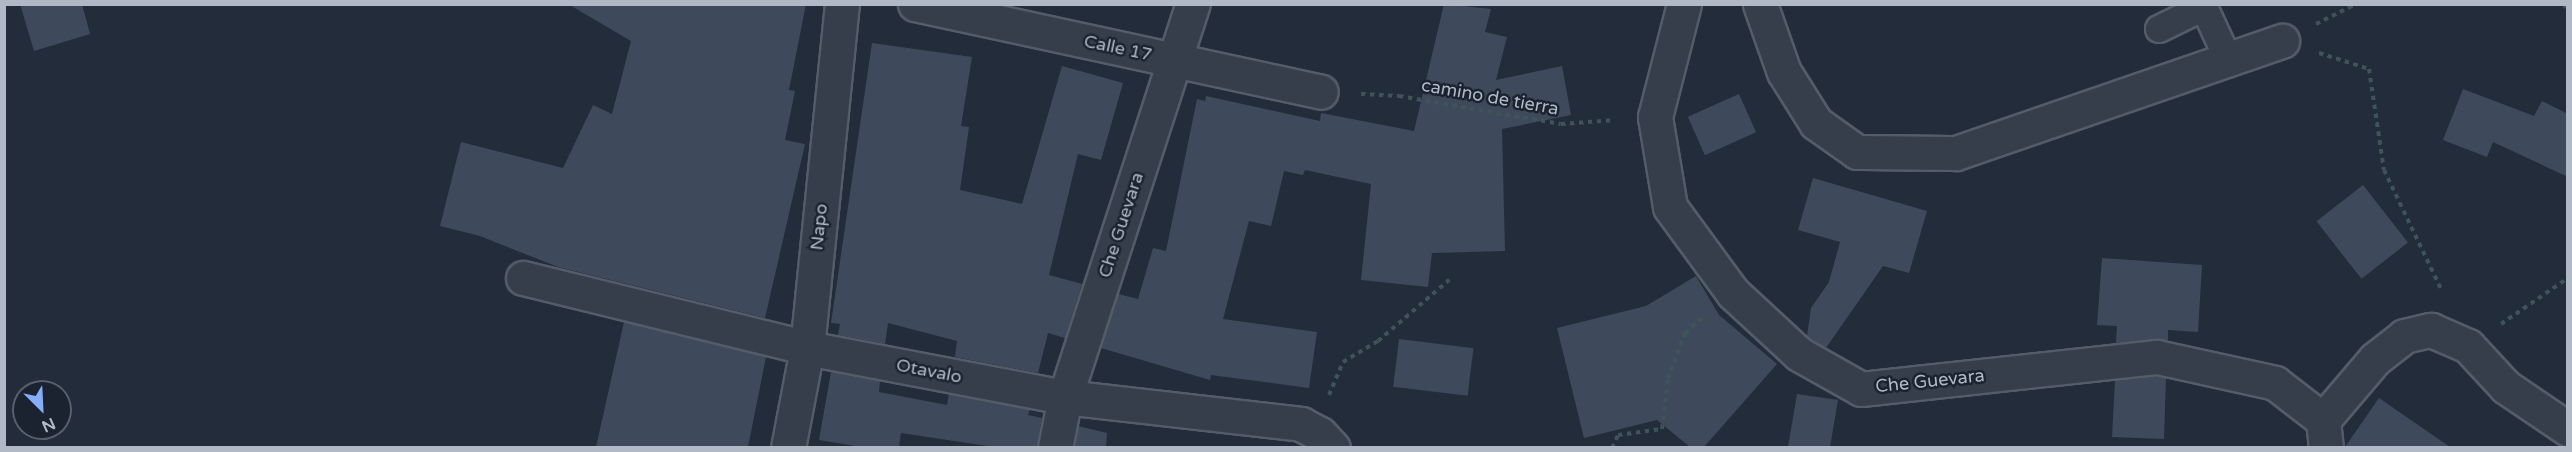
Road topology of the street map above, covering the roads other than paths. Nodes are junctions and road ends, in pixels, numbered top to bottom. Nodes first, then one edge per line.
1 (842, 4) edge
2 (915, 4) edge
3 (1193, 4) edge
4 (1684, 4) edge
5 (1760, 4) edge
6 (2159, 29) dead end
7 (2282, 41) road end
8 (2228, 59) junction
9 (1174, 60) junction
10 (1321, 92) road end
11 (523, 278) dead end
12 (807, 348) junction
13 (1065, 398) junction
14 (2568, 429) edge
15 (2324, 434) edge
16 (788, 447) edge
17 (1055, 447) edge
18 (1333, 447) edge

1 - 12 street, Napo
2 - 9 street, Calle 17
3 - 9 street, Che Guevara
4 - 15 street, Che Guevara
5 - 8 street
6 - 8 lane
7 - 8 street
9 - 10 street, Calle 17
9 - 13 street, Che Guevara
11 - 12 street, Otavalo
12 - 13 street, Otavalo
12 - 16 street, Napo
13 - 17 street, Che Guevara
13 - 18 street, Otavalo
14 - 15 street

